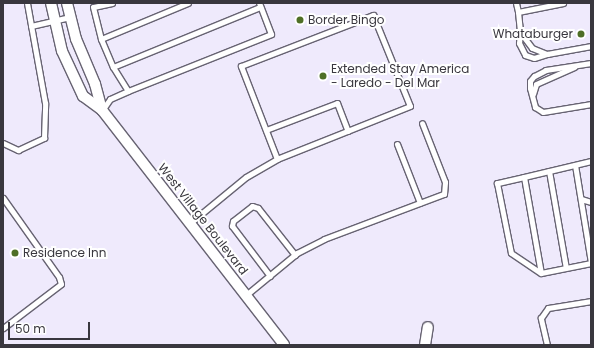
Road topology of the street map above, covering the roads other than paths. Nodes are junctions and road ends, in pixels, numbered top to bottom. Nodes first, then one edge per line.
1 (27, 3) edge
2 (51, 3) edge
3 (67, 3) edge
4 (112, 3) edge
5 (188, 3) edge
6 (516, 3) edge
7 (563, 3) edge
8 (259, 5) edge
9 (518, 12) junction
10 (70, 17) junction
11 (54, 20) junction
12 (31, 26) junction
13 (520, 32) junction
14 (101, 39) junction
15 (591, 46) edge
16 (547, 54) junction
17 (591, 63) edge
18 (113, 67) junction
19 (128, 91) junction
20 (591, 104) edge
21 (102, 110) junction
22 (422, 123) dead end
23 (266, 130) junction
24 (348, 131) junction
25 (3, 143) edge
26 (397, 144) dead end
27 (277, 159) junction
28 (591, 161) edge
29 (575, 165) junction
30 (549, 171) junction
31 (524, 177) junction
32 (3, 198) edge
33 (581, 199) junction
34 (591, 202) edge
35 (420, 203) junction
36 (190, 223) junction
37 (295, 255) junction
38 (591, 263) edge
39 (566, 268) junction
40 (541, 273) junction
41 (270, 276) junction
42 (246, 295) junction
43 (591, 300) edge
44 (428, 326) dead end
45 (3, 328) edge
46 (284, 345) edge
47 (425, 345) edge
48 (547, 345) edge

1 - 12 lane
2 - 11 street, West Village Boulevard
3 - 10 street, West Village Boulevard
4 - 14 lane
5 - 14 lane
6 - 9 lane
7 - 9 lane
8 - 18 lane
8 - 19 lane
9 - 13 lane
10 - 11 lane
10 - 21 street, West Village Boulevard
11 - 12 lane
11 - 21 street, West Village Boulevard
12 - 25 lane
13 - 16 lane
13 - 16 lane
14 - 18 lane
15 - 16 lane
17 - 20 lane
18 - 19 lane
19 - 21 lane
21 - 36 street, West Village Boulevard
22 - 35 lane
23 - 24 lane
23 - 24 lane
23 - 27 lane
24 - 27 lane
26 - 35 lane
27 - 36 lane
28 - 29 lane
29 - 30 lane
29 - 33 lane
30 - 31 lane
30 - 39 lane
31 - 40 lane
31 - 40 lane
32 - 45 lane
33 - 34 lane
33 - 38 lane
35 - 37 lane
36 - 42 street, West Village Boulevard
37 - 41 lane
37 - 41 lane
38 - 39 lane
39 - 40 lane
41 - 42 lane
42 - 46 street, West Village Boulevard
43 - 48 lane
44 - 47 street

